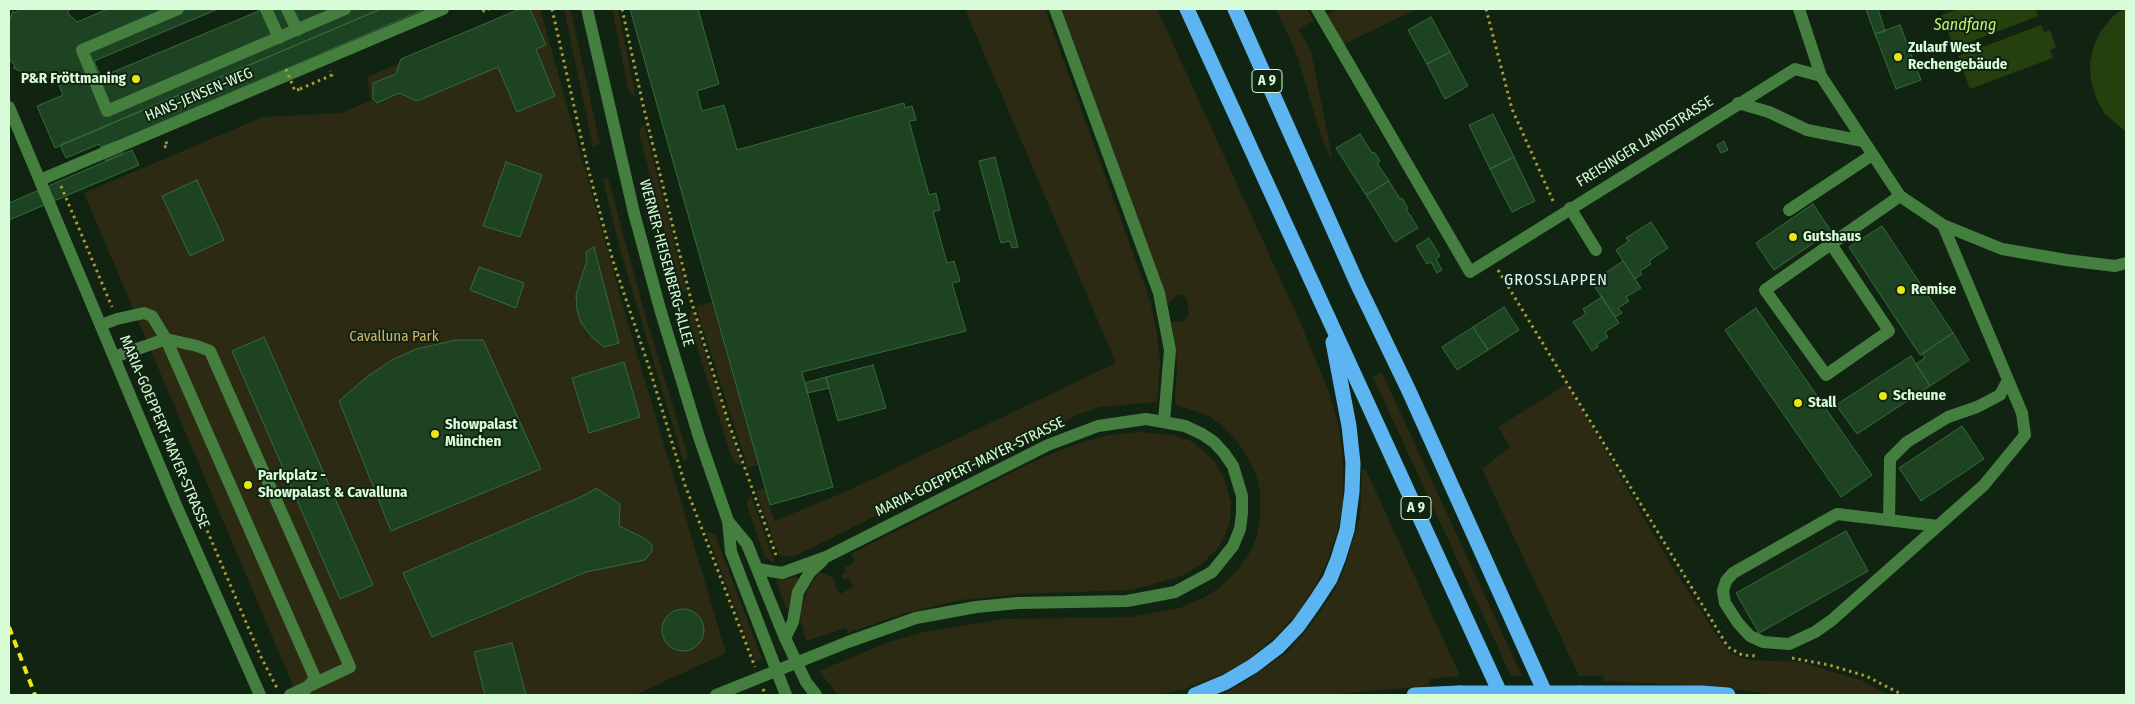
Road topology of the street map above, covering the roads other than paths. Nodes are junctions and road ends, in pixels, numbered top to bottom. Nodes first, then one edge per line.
1 (178, 9) edge
2 (266, 9) edge
3 (287, 9) edge
4 (345, 9) edge
5 (442, 9) edge
6 (588, 9) edge
7 (1055, 9) edge
8 (1187, 9) edge
9 (1235, 9) edge
10 (1317, 9) edge
11 (1799, 9) edge
12 (297, 30) junction
13 (279, 38) junction
14 (1821, 76) junction
15 (1738, 103) junction
16 (9, 107) edge
17 (1863, 142) junction
18 (1872, 155) junction
19 (40, 180) junction
20 (1900, 196) junction
21 (1789, 210) dead end
22 (1564, 211) junction
23 (1942, 225) junction
24 (1831, 244) junction
25 (1596, 250) dead end
26 (2126, 263) edge
27 (1330, 321) junction
28 (101, 325) junction
29 (166, 338) junction
30 (114, 357) junction
31 (2008, 380) junction
32 (1164, 421) junction
33 (1889, 520) junction
34 (728, 521) junction
35 (1938, 526) junction
36 (826, 557) junction
37 (758, 569) junction
38 (785, 638) junction
39 (306, 689) junction
40 (260, 695) edge
41 (290, 695) edge
42 (716, 695) edge
43 (786, 695) edge
44 (816, 695) edge
45 (1195, 695) edge
46 (1414, 695) edge
47 (1501, 695) edge
48 (1546, 695) edge
49 (1728, 695) edge

1 - 13 street
2 - 13 street
3 - 12 street
4 - 12 street
5 - 19 street, HANS-JENSEN-WEG
6 - 34 street, WERNER-HEISENBERG-ALLEE
7 - 32 street
8 - 27 highway, A 9
9 - 48 highway, A 9
10 - 22 street, FREISINGER LANDSTRASSE
11 - 14 street
12 - 13 street
14 - 15 street, FREISINGER LANDSTRASSE
14 - 17 street
15 - 17 street
15 - 22 street, FREISINGER LANDSTRASSE
16 - 19 street
17 - 18 street
18 - 20 street
18 - 21 street
19 - 28 street, MARIA-GOEPPERT-MAYER-STRASSE
20 - 23 street
20 - 24 street
22 - 25 street
23 - 26 street
23 - 31 street
24 - 24 street
27 - 45 highway
27 - 47 highway, A 9
28 - 29 street
28 - 30 street, MARIA-GOEPPERT-MAYER-STRASSE
29 - 30 street
29 - 39 street
29 - 39 street
30 - 40 street, MARIA-GOEPPERT-MAYER-STRASSE
31 - 33 street
31 - 35 street
32 - 36 street, MARIA-GOEPPERT-MAYER-STRASSE
32 - 42 street, MARIA-GOEPPERT-MAYER-STRASSE, bridge
33 - 35 street
33 - 35 street
34 - 37 street, WERNER-HEISENBERG-ALLEE
34 - 43 street, WERNER-HEISENBERG-ALLEE
36 - 37 street, MARIA-GOEPPERT-MAYER-STRASSE
36 - 38 street, MARIA-GOEPPERT-MAYER-STRASSE
37 - 38 street, WERNER-HEISENBERG-ALLEE
38 - 44 street, WERNER-HEISENBERG-ALLEE
39 - 41 street
46 - 49 highway, bridge

